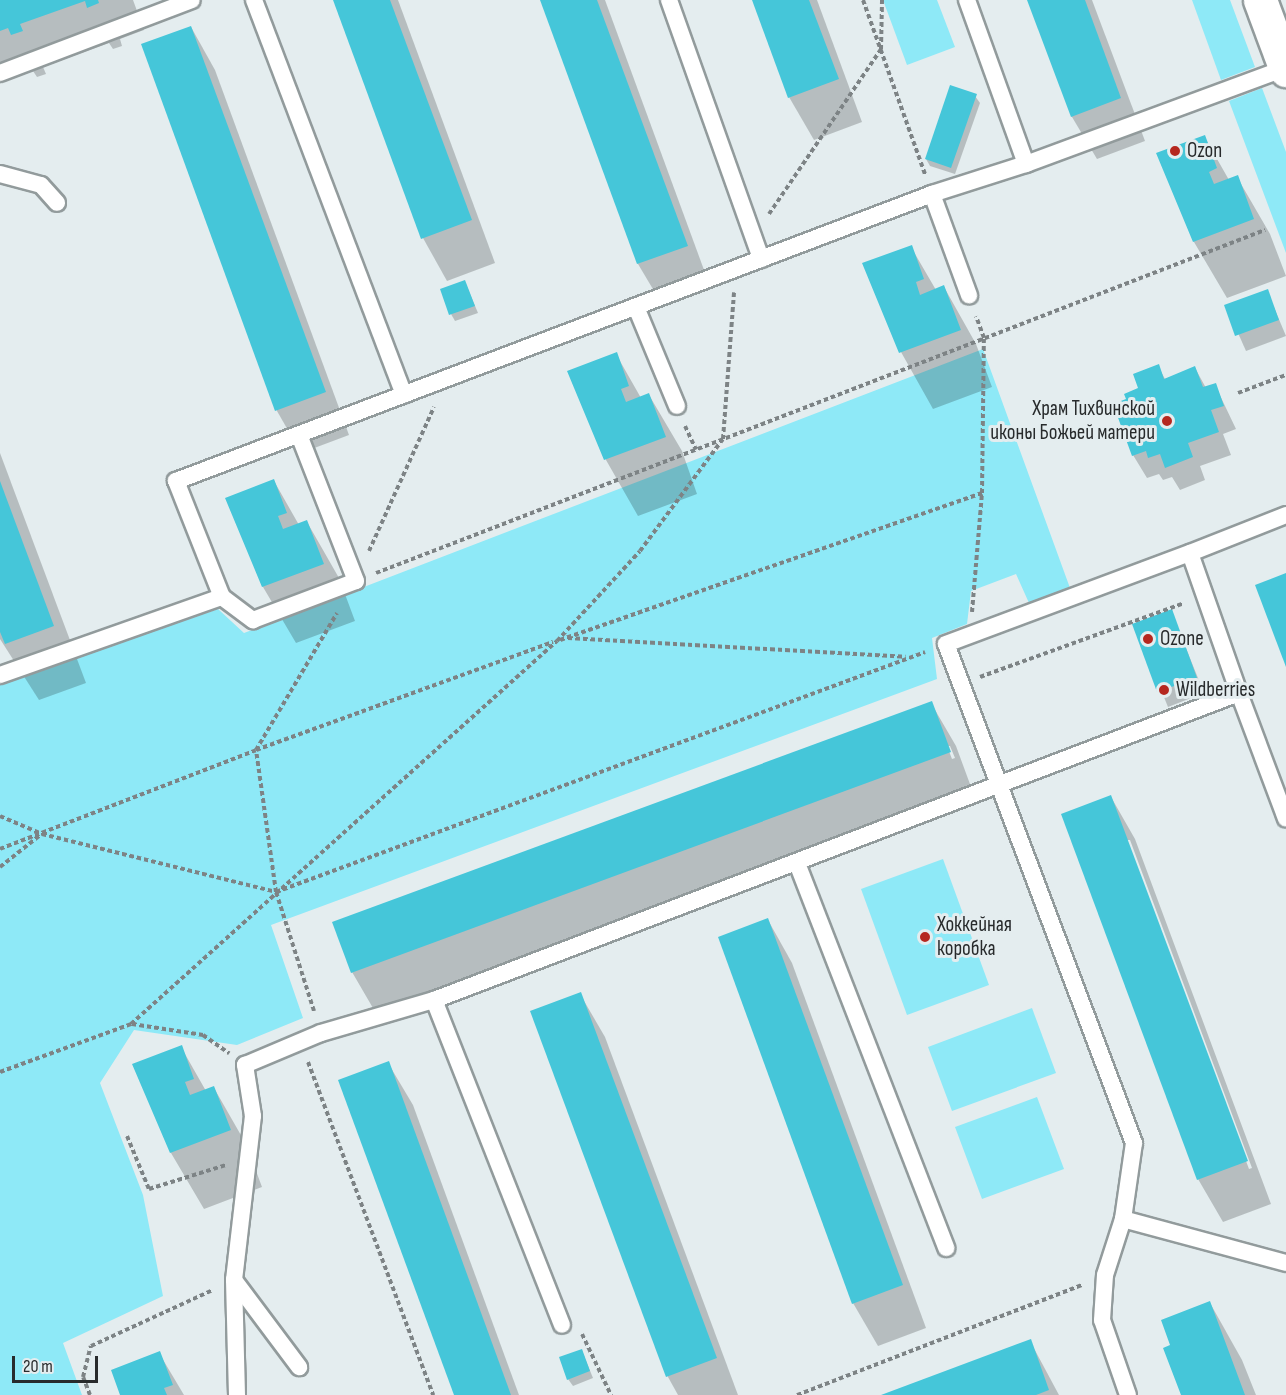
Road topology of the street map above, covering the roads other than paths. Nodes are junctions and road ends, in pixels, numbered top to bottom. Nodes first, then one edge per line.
1 (192, 0) edge
2 (254, 0) edge
3 (669, 0) edge
4 (967, 0) edge
5 (1260, 0) edge
6 (1286, 69) edge
7 (0, 73) edge
8 (1026, 164) junction
9 (0, 174) edge
10 (932, 194) junction
11 (57, 203) dead end
12 (761, 259) junction
13 (969, 295) road end
14 (636, 306) junction
15 (404, 394) junction
16 (676, 406) dead end
17 (299, 435) junction
18 (1286, 515) edge
19 (1190, 553) junction
20 (222, 597) junction
21 (0, 675) edge
22 (1239, 693) junction
23 (997, 786) junction
24 (1286, 819) edge
25 (797, 863) junction
26 (434, 1000) junction
27 (1123, 1219) junction
28 (946, 1248) dead end
29 (1286, 1263) edge
30 (234, 1280) junction
31 (562, 1325) road end
32 (299, 1367) dead end
33 (237, 1395) edge
34 (1128, 1395) edge

1 - 7 lane
2 - 15 lane
3 - 12 lane
4 - 8 lane
5 - 6 street
6 - 8 lane
8 - 10 lane
9 - 11 lane
10 - 12 lane
10 - 13 lane
12 - 14 lane
14 - 15 lane
14 - 16 lane
15 - 17 lane
17 - 20 lane
17 - 20 lane
18 - 19 lane
19 - 22 lane
19 - 23 lane
20 - 21 lane
22 - 23 lane
22 - 24 lane
23 - 25 lane
23 - 27 lane
25 - 26 lane
25 - 28 lane
26 - 30 lane
26 - 31 lane
27 - 29 lane
27 - 34 lane
30 - 32 lane
30 - 33 lane

